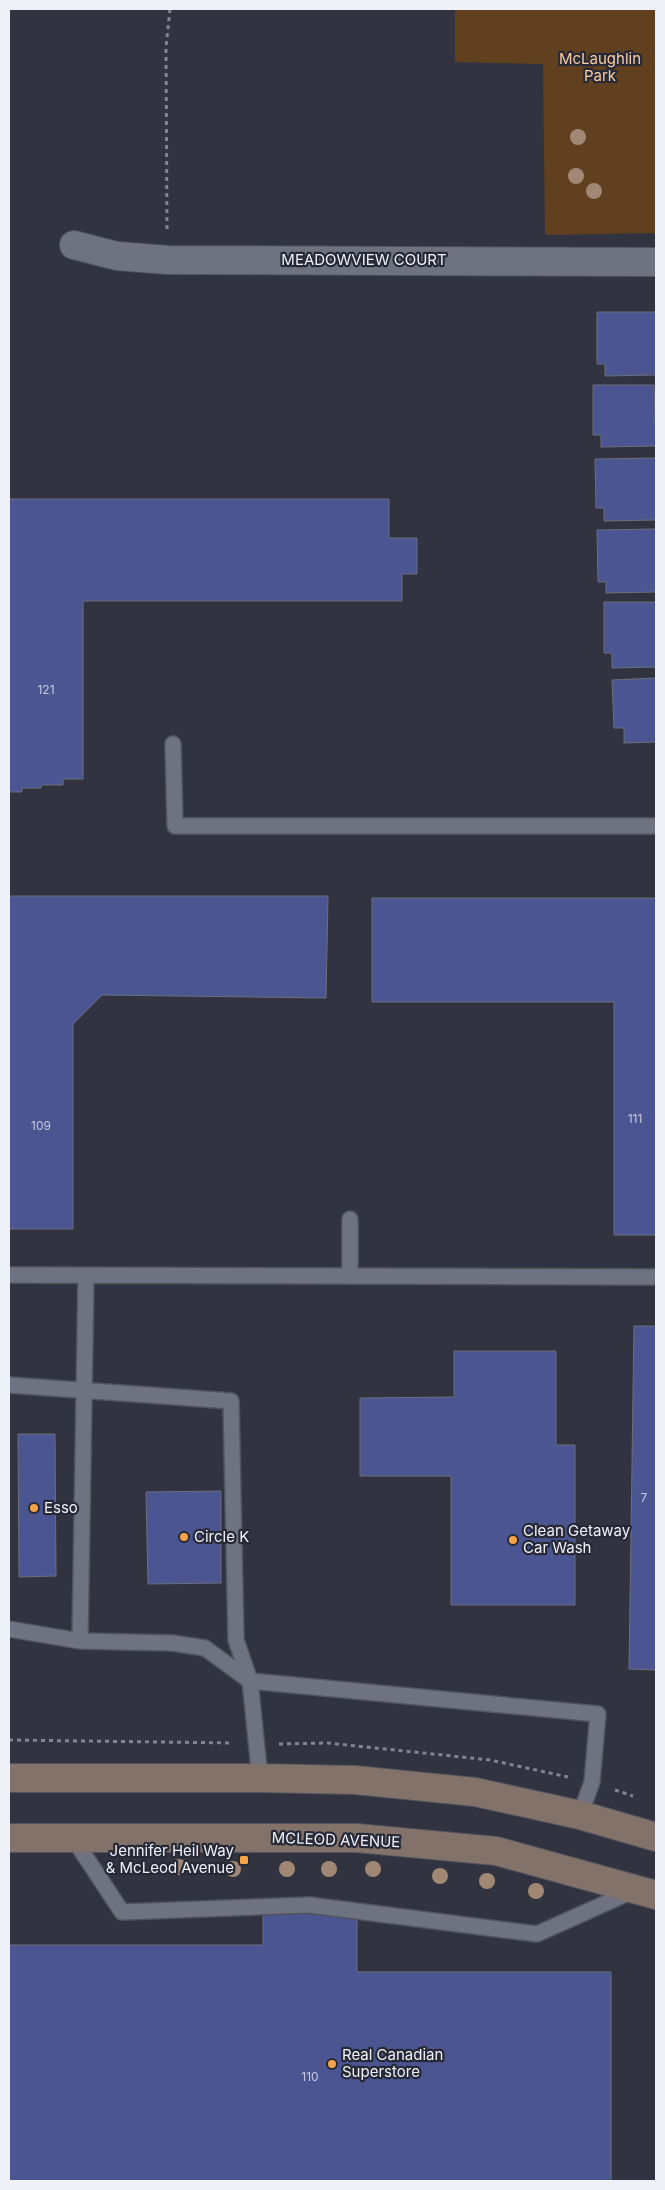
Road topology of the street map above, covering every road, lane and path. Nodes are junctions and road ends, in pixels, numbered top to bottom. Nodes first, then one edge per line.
1 (170, 9) edge
2 (74, 245) dead end
3 (168, 260) junction
4 (656, 262) edge
5 (173, 744) dead end
6 (656, 826) edge
7 (350, 1219) dead end
8 (9, 1275) edge
9 (86, 1276) junction
10 (350, 1276) junction
11 (656, 1277) edge
12 (9, 1385) edge
13 (84, 1391) junction
14 (9, 1629) edge
15 (80, 1641) junction
16 (250, 1681) junction
17 (9, 1778) edge
18 (260, 1778) junction
19 (580, 1815) junction
20 (656, 1837) edge
21 (9, 1838) edge
22 (73, 1838) junction
23 (647, 1892) edge

1 - 3 path
2 - 3 street, MEADOWVIEW COURT
3 - 4 street, MEADOWVIEW COURT
5 - 6 lane
7 - 10 lane
8 - 9 lane
9 - 10 lane
9 - 13 lane
10 - 11 lane
12 - 13 lane
13 - 15 lane
13 - 16 lane
14 - 15 lane
15 - 16 lane
16 - 18 lane
16 - 19 lane
17 - 18 street
18 - 19 street
19 - 20 street
21 - 22 street, MCLEOD AVENUE
22 - 23 street, MCLEOD AVENUE
22 - 23 lane

